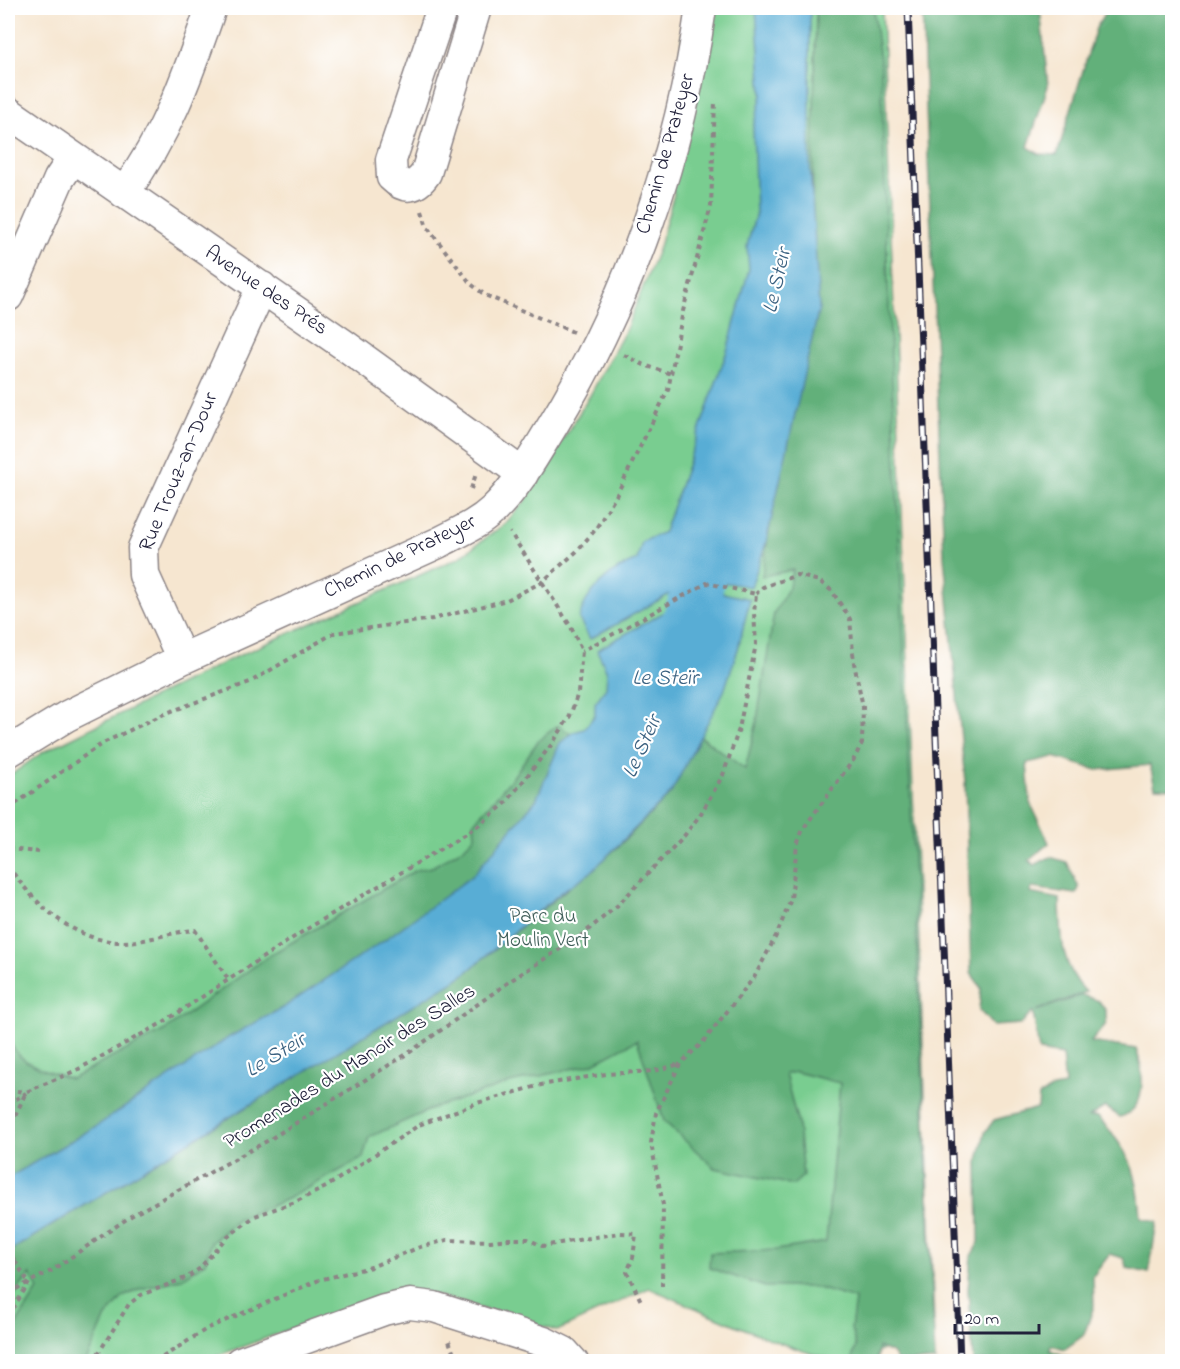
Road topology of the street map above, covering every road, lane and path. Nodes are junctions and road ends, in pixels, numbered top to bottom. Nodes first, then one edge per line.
1 (211, 8) edge
2 (442, 8) edge
3 (476, 8) edge
4 (701, 8) edge
5 (716, 91) dead end
6 (8, 112) edge
7 (73, 158) junction
8 (409, 187) junction
9 (124, 193) junction
10 (262, 287) junction
11 (8, 296) edge
12 (597, 343) junction
13 (672, 374) junction
14 (523, 474) junction
15 (493, 510) junction
16 (542, 582) junction
17 (756, 594) junction
18 (582, 651) junction
19 (182, 658) junction
20 (8, 752) edge
21 (8, 809) edge
22 (8, 849) edge
23 (39, 852) dead end
24 (8, 866) edge
25 (228, 979) junction
26 (680, 1064) junction
27 (8, 1090) edge
28 (26, 1092) junction
29 (8, 1104) edge
30 (8, 1132) edge
31 (8, 1251) edge
32 (15, 1261) junction
33 (8, 1281) edge
34 (29, 1283) junction
35 (662, 1286) dead end
36 (8, 1293) edge
37 (641, 1301) dead end
38 (8, 1316) edge
39 (93, 1362) edge
40 (155, 1362) edge
41 (240, 1362) edge
42 (573, 1362) edge

1 - 9 street
2 - 8 street
3 - 8 street
4 - 12 street, Chemin de Prateyer
5 - 13 path
6 - 7 street, Avenue des Prés
7 - 9 street, Avenue des Prés
7 - 11 street
8 - 12 path
9 - 10 street, Avenue des Prés
10 - 14 street, Avenue des Prés
10 - 19 street, Rue Trouz-an-Dour
12 - 13 path
12 - 14 street, Chemin de Prateyer
13 - 16 path
14 - 15 street, Chemin de Prateyer
15 - 16 path
15 - 19 street, Chemin de Prateyer
16 - 18 path
16 - 21 path
17 - 18 path
17 - 26 path
17 - 34 path, Promenades du Manoir des Salles
18 - 25 path
19 - 20 street, Chemin de Prateyer
22 - 23 path
24 - 25 path
25 - 28 path
26 - 35 path
26 - 39 path
27 - 28 path
28 - 29 path
28 - 30 path
31 - 32 path
32 - 33 path
32 - 34 path
34 - 36 path, Promenades du Manoir des Salles
34 - 38 path
37 - 40 path
41 - 42 street

